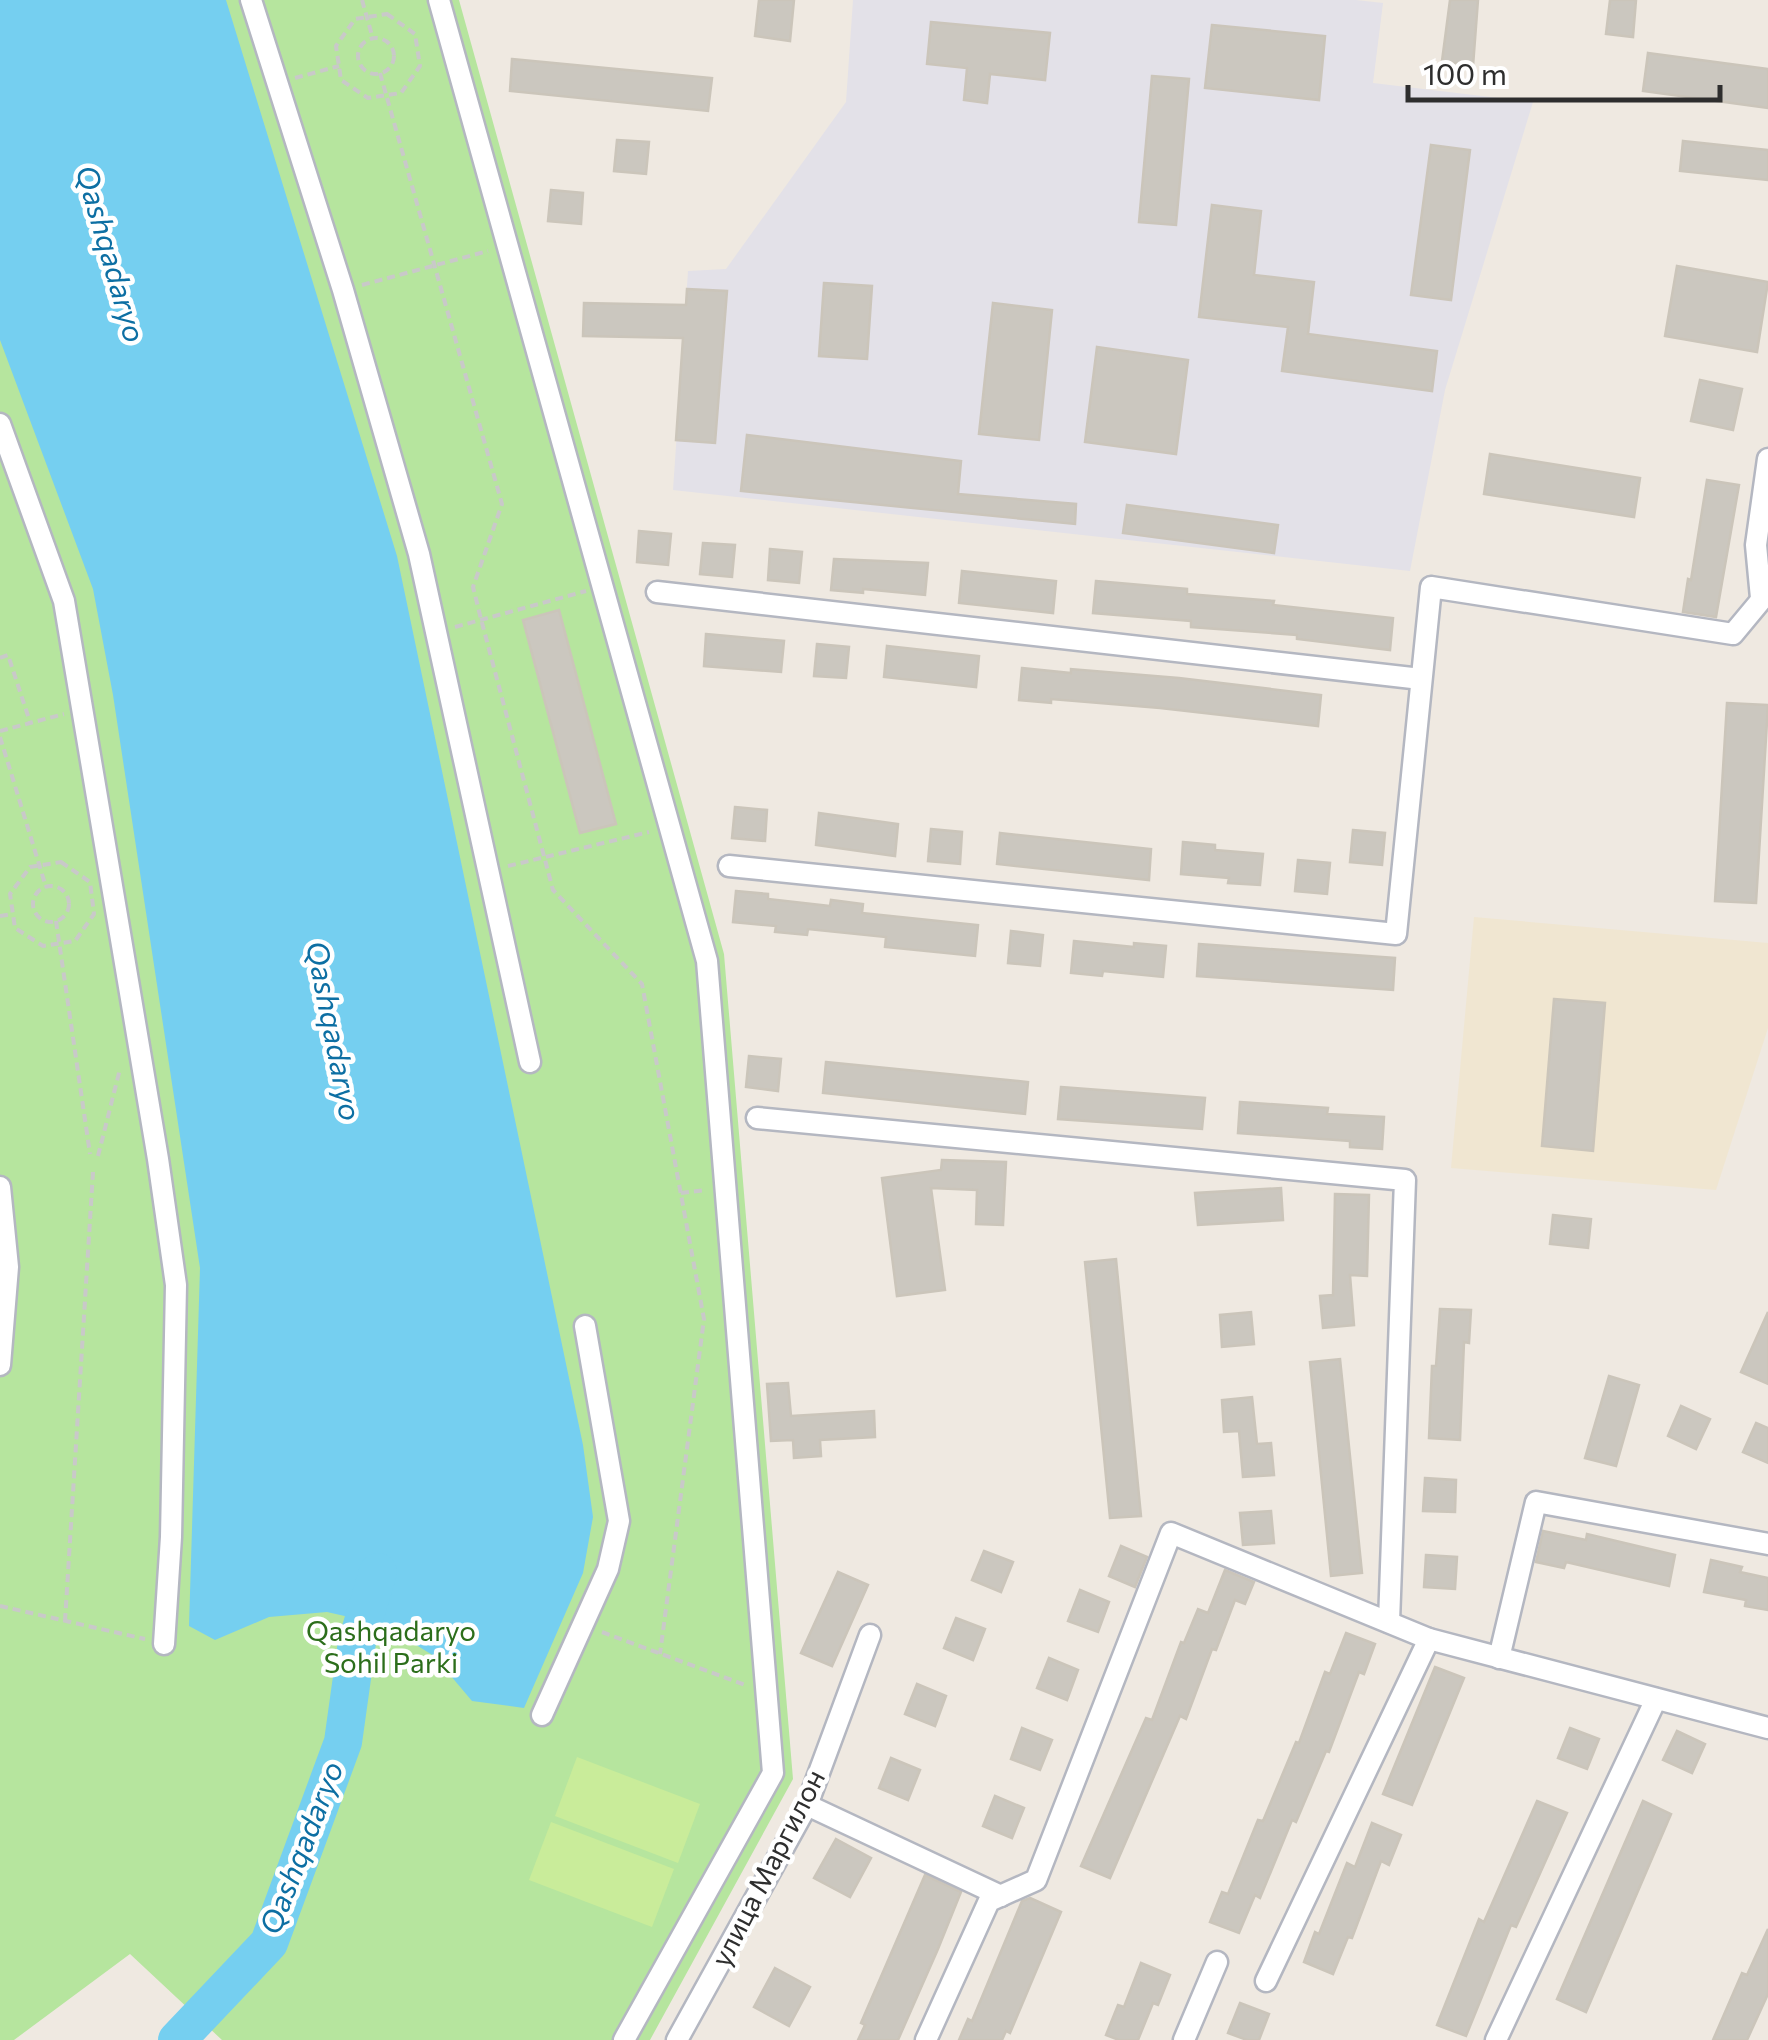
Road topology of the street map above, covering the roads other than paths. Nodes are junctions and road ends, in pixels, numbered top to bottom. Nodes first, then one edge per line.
1 (251, 0) edge
2 (438, 0) edge
3 (0, 424) edge
4 (1768, 459) edge
5 (656, 592) dead end
6 (1764, 595) edge
7 (1421, 680) junction
8 (729, 866) dead end
9 (530, 1062) dead end
10 (757, 1118) dead end
11 (0, 1186) edge
12 (585, 1326) dead end
13 (0, 1365) edge
14 (1768, 1544) edge
15 (1389, 1622) junction
16 (870, 1635) dead end
17 (1428, 1640) junction
18 (164, 1644) road end
19 (1499, 1658) junction
20 (1656, 1699) junction
21 (542, 1716) dead end
22 (1768, 1728) edge
23 (808, 1805) junction
24 (1001, 1896) junction
25 (1217, 1962) dead end
26 (1266, 1981) dead end
27 (624, 2040) edge
28 (677, 2040) edge
29 (926, 2040) edge
30 (1184, 2040) edge
31 (1496, 2040) edge

1 - 9 street
2 - 27 street
3 - 18 street
4 - 6 street
5 - 7 street
6 - 7 street
7 - 8 street
10 - 15 street
11 - 13 street
12 - 21 street
14 - 19 street
15 - 17 street
15 - 24 street
16 - 23 street, улица Маргилон
17 - 19 street
17 - 26 street
19 - 20 street
20 - 22 street
20 - 31 street
23 - 24 street
23 - 28 street, улица Маргилон
24 - 29 street
25 - 30 street

